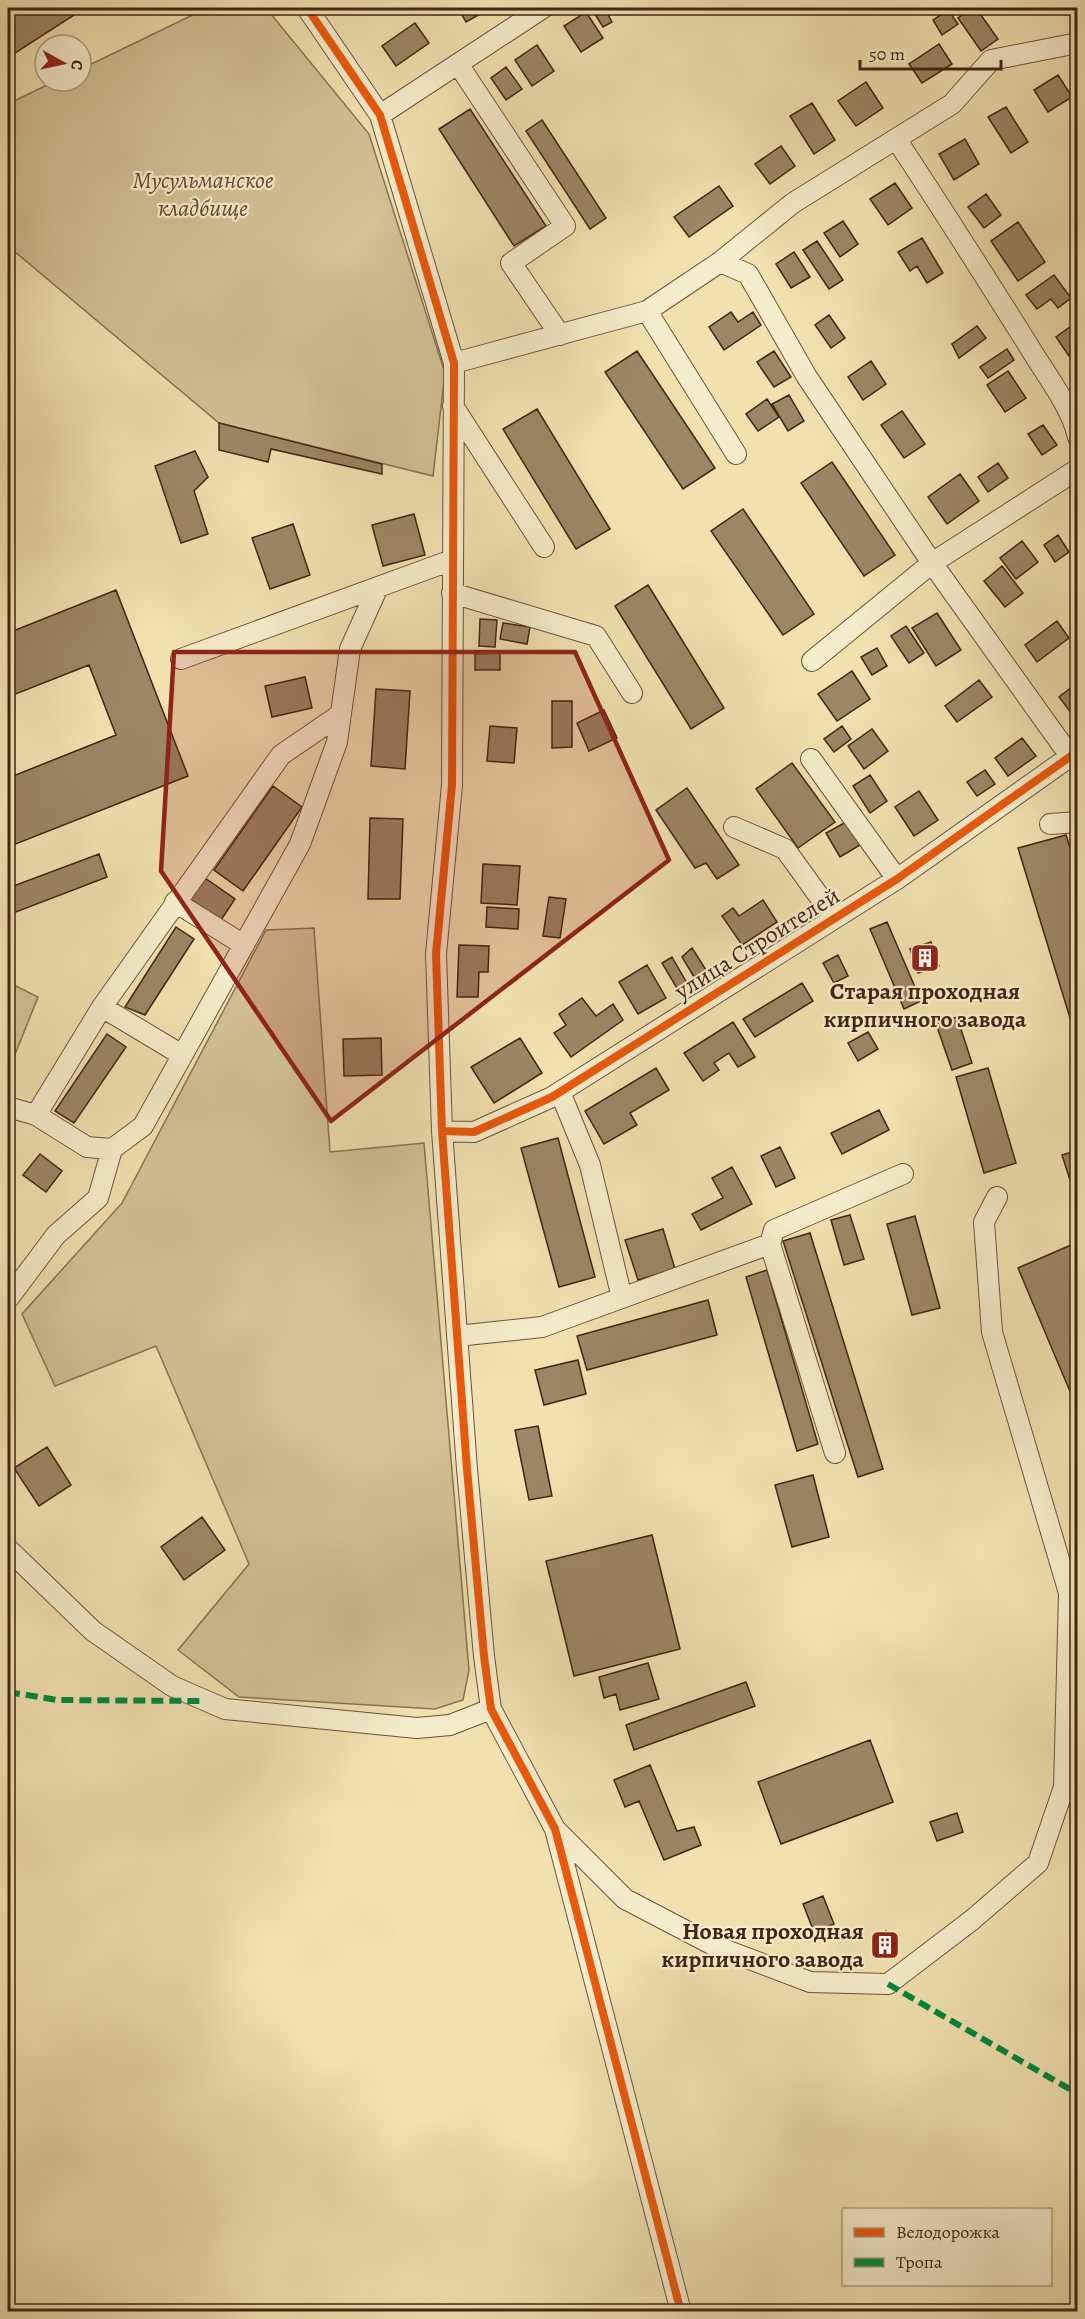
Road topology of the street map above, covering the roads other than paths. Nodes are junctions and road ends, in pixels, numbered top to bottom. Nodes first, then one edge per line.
1 (307, 8) edge
2 (543, 8) edge
3 (1077, 43) edge
4 (458, 64) junction
5 (380, 115) junction
6 (896, 139) junction
7 (720, 262) junction
8 (647, 311) junction
9 (560, 335) junction
10 (454, 363) junction
11 (453, 406) junction
12 (1077, 436) edge
13 (736, 454) dead end
14 (1077, 469) edge
15 (544, 547) dead end
16 (452, 560) junction
17 (932, 563) junction
18 (378, 587) junction
19 (452, 593) junction
20 (181, 659) dead end
21 (812, 660) dead end
22 (632, 693) dead end
23 (341, 714) junction
24 (1074, 754) edge
25 (811, 759) dead end
26 (1077, 822) edge
27 (1050, 824) dead end
28 (734, 826) dead end
29 (897, 879) junction
30 (175, 902) junction
31 (834, 917) junction
32 (244, 945) junction
33 (102, 1007) junction
34 (182, 1055) junction
35 (560, 1092) junction
36 (8, 1107) edge
37 (36, 1115) junction
38 (442, 1131) junction
39 (112, 1149) junction
40 (903, 1174) dead end
41 (997, 1197) dead end
42 (770, 1244) junction
43 (622, 1298) junction
44 (8, 1299) edge
45 (457, 1335) junction
46 (835, 1453) dead end
47 (8, 1549) edge
48 (1073, 1592) edge
49 (491, 1709) junction
50 (555, 1829) junction
51 (681, 2312) edge

1 - 5 street
2 - 4 street
3 - 6 street
4 - 5 street
4 - 9 street
5 - 10 street
6 - 7 street
6 - 12 street
7 - 8 street
7 - 17 street
8 - 9 street
8 - 13 street
9 - 10 street
10 - 11 street
11 - 15 street
11 - 16 street
14 - 17 street
16 - 18 street
16 - 19 street
17 - 21 street
17 - 24 street
18 - 20 street
18 - 23 street
19 - 22 street
19 - 38 street
23 - 30 street
23 - 32 street
24 - 29 street, улица Строителей
25 - 29 street
26 - 27 street
28 - 31 street
29 - 31 street, улица Строителей
30 - 32 street
30 - 33 street
31 - 35 street, улица Строителей
32 - 34 street
33 - 34 street
33 - 37 street
34 - 39 street
35 - 38 street, улица Строителей
35 - 43 street
36 - 37 street
37 - 39 street
38 - 45 street
39 - 44 street
40 - 42 street
41 - 48 street
42 - 43 street
42 - 46 street
43 - 45 street
45 - 49 street
47 - 49 street
48 - 50 street
49 - 50 street
50 - 51 street

